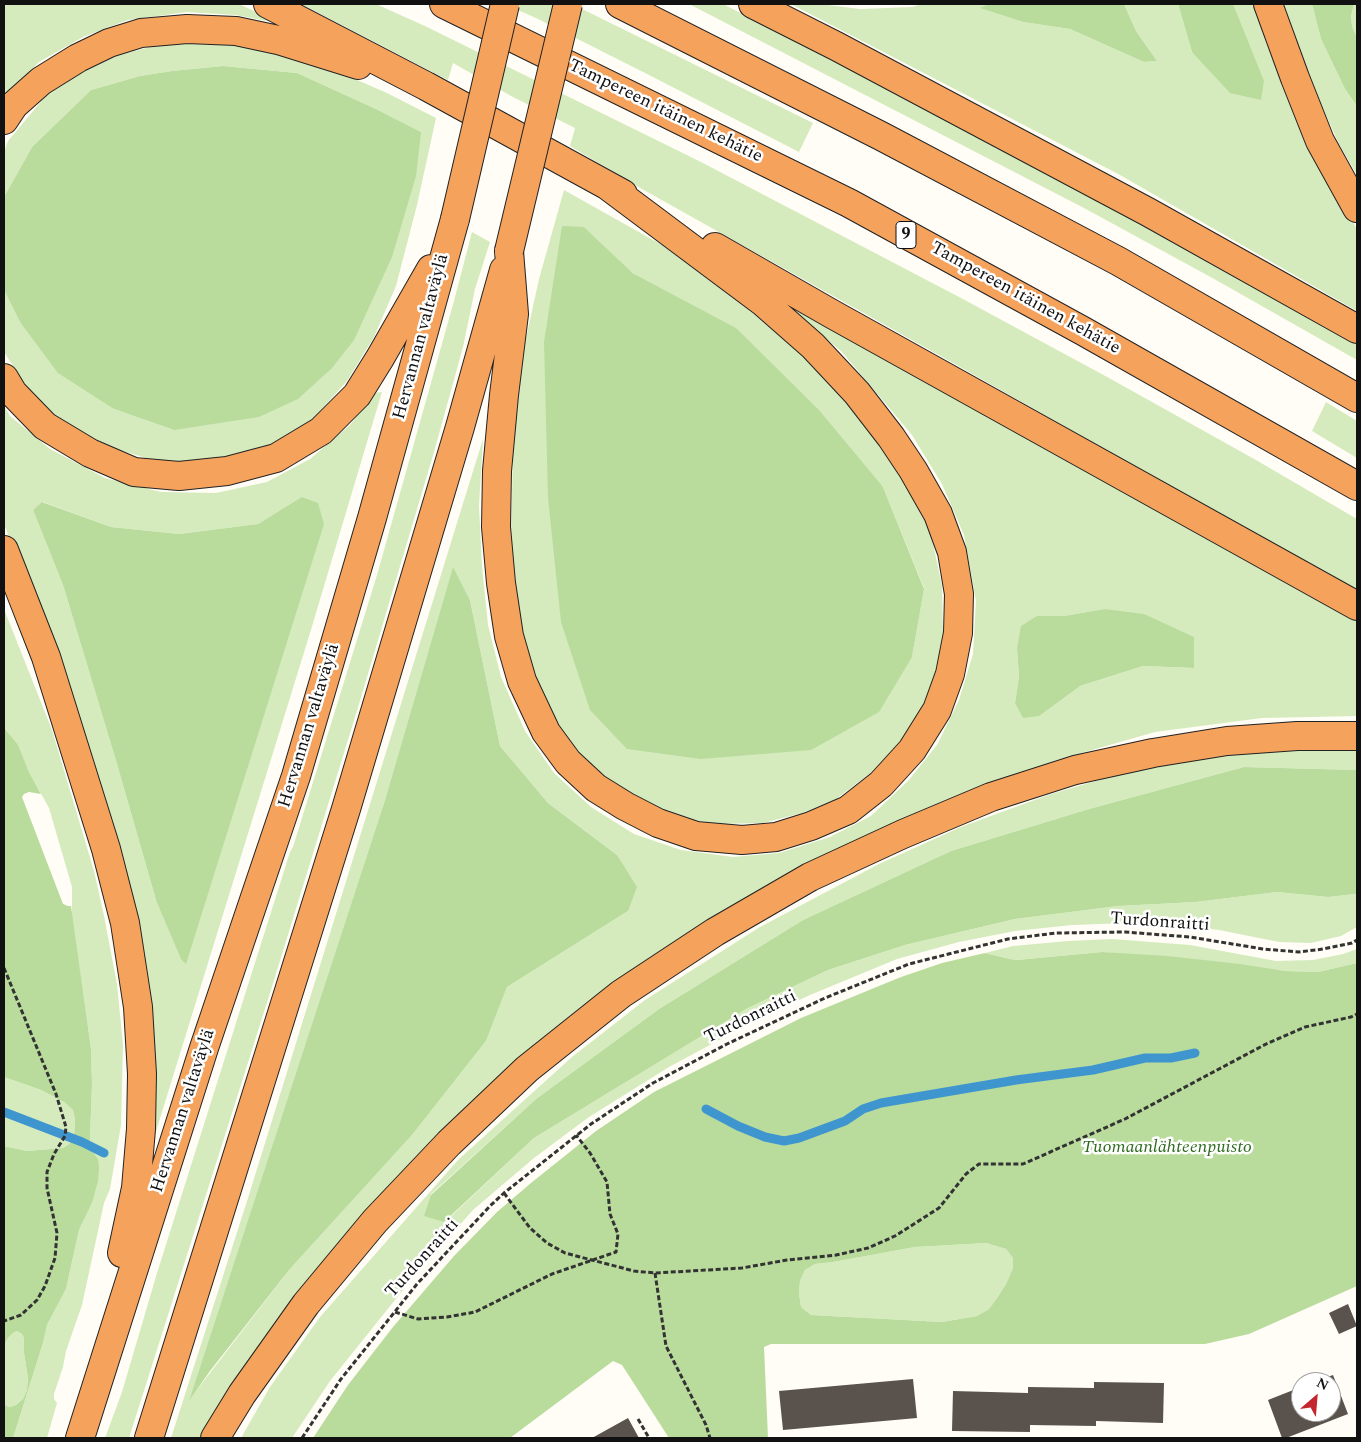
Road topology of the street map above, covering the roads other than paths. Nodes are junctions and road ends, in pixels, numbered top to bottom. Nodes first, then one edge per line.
1 (268, 4) edge
2 (444, 4) edge
3 (505, 4) edge
4 (568, 4) edge
5 (620, 4) edge
6 (753, 4) edge
7 (1268, 4) edge
8 (426, 86) junction
9 (4, 120) edge
10 (608, 186) junction
11 (1357, 208) edge
12 (452, 229) junction
13 (509, 252) junction
14 (1357, 329) edge
15 (4, 378) edge
16 (1357, 398) edge
17 (1357, 486) edge
18 (4, 550) edge
19 (1357, 606) edge
20 (1357, 736) edge
21 (93, 1396) junction
22 (80, 1438) edge
23 (149, 1438) edge
24 (215, 1438) edge

1 - 8 highway
2 - 17 highway, Tampereen itäinen kehätie / 9
3 - 12 highway, Hervannan valtaväylä, bridge
4 - 13 highway, bridge
5 - 16 highway
6 - 14 highway
7 - 11 highway
8 - 9 highway
8 - 10 highway
10 - 13 highway
10 - 19 highway
12 - 15 highway
12 - 21 highway, Hervannan valtaväylä
13 - 23 highway
18 - 21 highway
20 - 24 highway
21 - 22 highway, Hervannan valtaväylä

